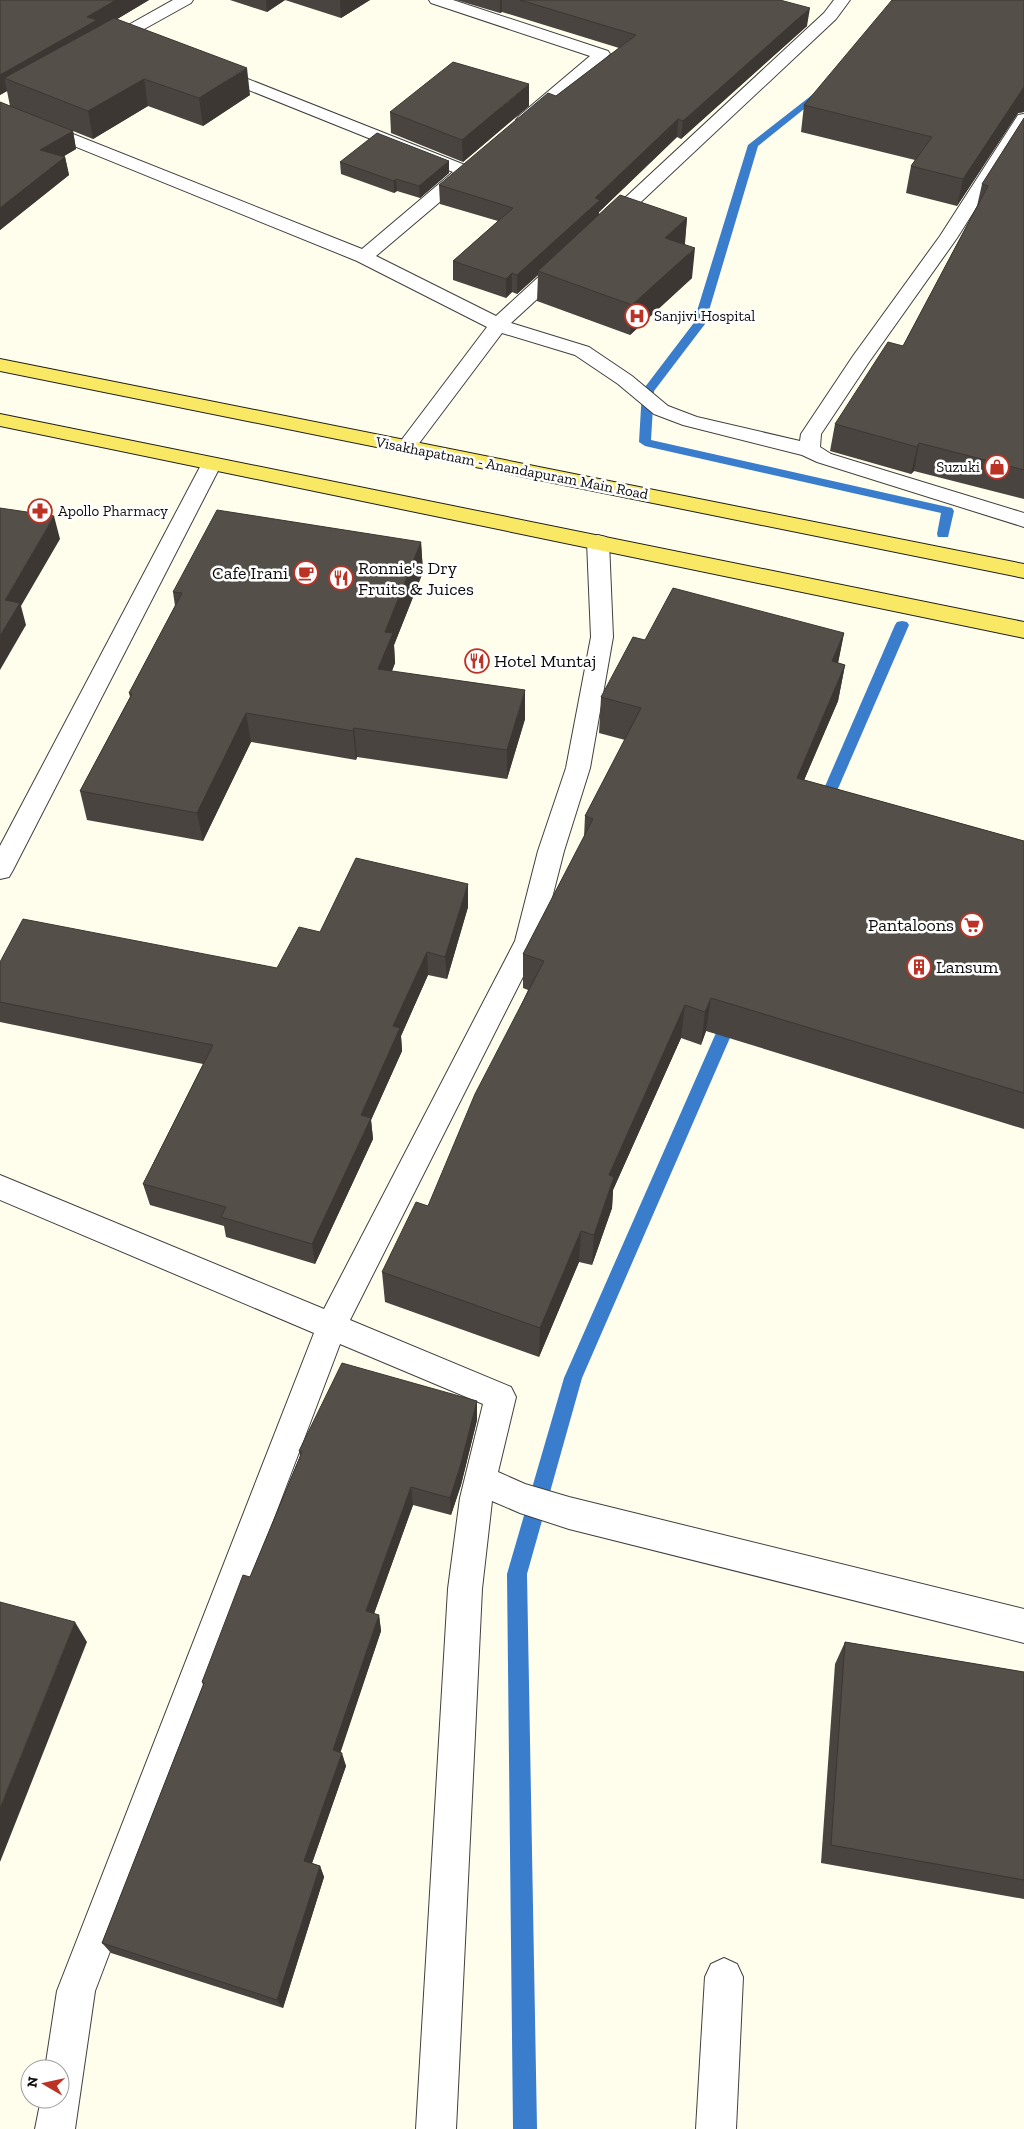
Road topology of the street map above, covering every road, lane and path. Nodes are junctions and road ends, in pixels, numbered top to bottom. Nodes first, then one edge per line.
1 (186, 0) edge
2 (437, 0) edge
3 (842, 0) edge
4 (811, 10) edge
5 (830, 16) junction
6 (124, 34) junction
7 (142, 42) edge
8 (91, 53) edge
9 (197, 64) edge
10 (3, 104) edge
11 (1024, 119) edge
12 (515, 128) edge
13 (479, 159) edge
14 (465, 171) junction
15 (592, 238) edge
16 (578, 251) edge
17 (364, 257) junction
18 (498, 325) junction
19 (0, 365) edge
20 (0, 420) edge
21 (407, 446) junction
22 (809, 450) junction
23 (212, 465) junction
24 (1024, 520) edge
25 (598, 542) junction
26 (1024, 571) edge
27 (946, 614) junction
28 (1024, 630) edge
29 (1024, 641) edge
30 (0, 870) edge
31 (0, 1187) edge
32 (332, 1325) junction
33 (480, 1479) junction
34 (1024, 1626) edge
35 (724, 1977) dead end
36 (66, 2059) edge
37 (58, 2109) edge
38 (55, 2129) edge
39 (436, 2129) edge
40 (716, 2129) edge

1 - 6 street
2 - 12 street
3 - 5 street
4 - 5 street
5 - 15 street
6 - 7 street
6 - 8 street
9 - 14 street
10 - 17 street
11 - 22 street
13 - 14 street
14 - 17 street
16 - 18 street
17 - 18 street
18 - 21 street
18 - 22 street
19 - 21 main road, Visakhapatnam - Anandapuram Main Road
20 - 23 main road
21 - 26 main road, Visakhapatnam - Anandapuram Main Road
22 - 24 street
23 - 25 main road
23 - 30 street
25 - 27 main road
25 - 32 street
27 - 28 main road
27 - 29 main road
31 - 32 street
32 - 33 street
32 - 36 street
33 - 34 street
33 - 39 street
35 - 40 street
37 - 38 street

